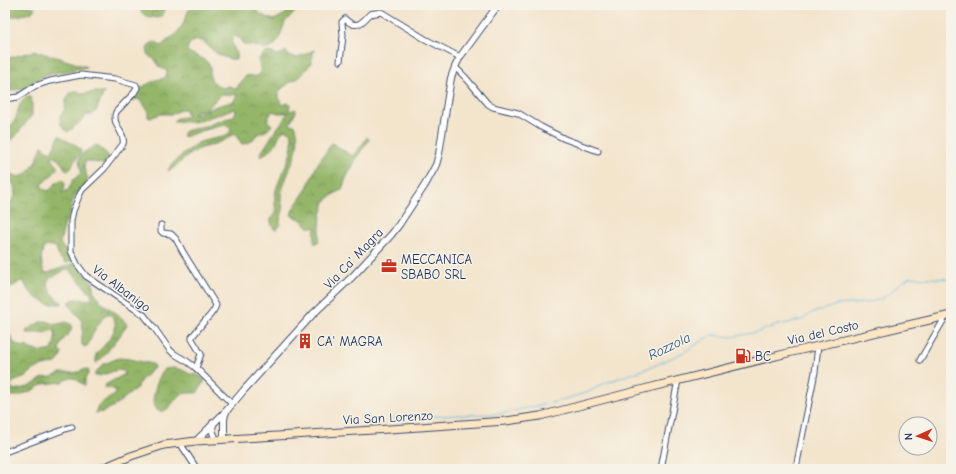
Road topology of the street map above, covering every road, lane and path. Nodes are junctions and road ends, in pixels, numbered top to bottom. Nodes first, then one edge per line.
1 (498, 5) edge
2 (460, 57) junction
3 (340, 61) dead end
4 (455, 67) junction
5 (5, 99) edge
6 (598, 151) dead end
7 (160, 225) dead end
8 (948, 315) edge
9 (818, 346) junction
10 (920, 360) dead end
11 (196, 368) junction
12 (678, 380) junction
13 (230, 407) junction
14 (216, 421) junction
15 (72, 427) dead end
16 (220, 439) junction
17 (196, 440) junction
18 (180, 442) junction
19 (5, 452) edge
20 (796, 468) dead end
21 (100, 469) edge
22 (197, 469) edge
23 (661, 469) edge

1 - 2 street, Via Ca' Magra
2 - 3 street
2 - 4 street, Via Ca' Magra
4 - 6 street
4 - 13 street, Via Ca' Magra
5 - 11 street, Via Albanigo
7 - 11 street
8 - 9 main road, Via del Costo
8 - 10 street
9 - 12 main road, Via del Costo
9 - 20 street
11 - 13 street, Via Albanigo
12 - 16 main road, Via San Lorenzo
12 - 23 street
13 - 14 street, Via Ca' Magra
13 - 16 street
14 - 16 street
14 - 17 street, Via Ca' Magra
15 - 19 street
16 - 17 main road, Via San Lorenzo
17 - 18 main road, Via San Lorenzo
18 - 21 main road, Via San Lorenzo
18 - 22 street

